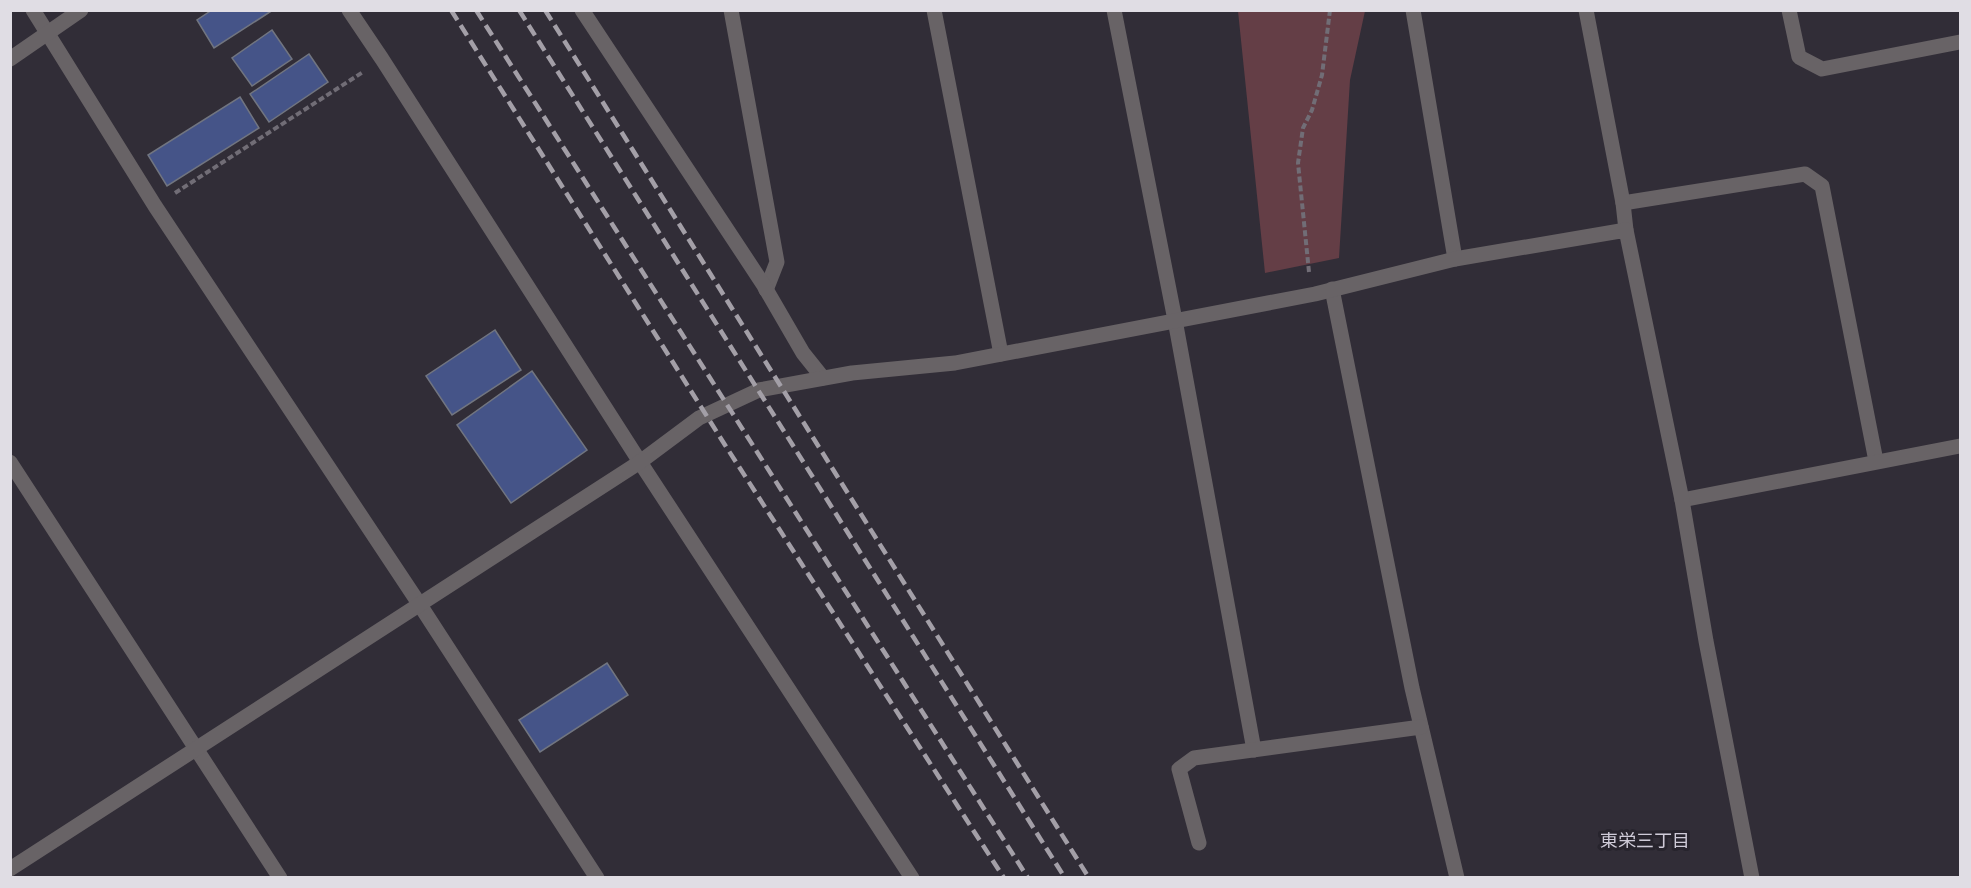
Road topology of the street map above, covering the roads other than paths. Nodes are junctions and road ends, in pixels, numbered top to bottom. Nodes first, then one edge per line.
1 (33, 10) edge
2 (81, 10) edge
3 (349, 10) edge
4 (582, 10) edge
5 (731, 10) edge
6 (934, 10) edge
7 (1114, 10) edge
8 (1413, 10) edge
9 (1586, 10) edge
10 (1789, 10) edge
11 (47, 33) junction
12 (1960, 42) edge
13 (10, 59) edge
14 (1623, 203) junction
15 (1626, 230) junction
16 (1455, 259) junction
17 (1332, 289) junction
18 (766, 290) junction
19 (1175, 320) junction
20 (1001, 354) junction
21 (823, 378) junction
22 (1960, 446) edge
23 (1876, 461) junction
24 (10, 462) edge
25 (640, 462) junction
26 (1682, 500) junction
27 (420, 606) junction
28 (1421, 727) junction
29 (196, 748) junction
30 (1254, 750) junction
31 (1199, 843) dead end
32 (10, 869) edge
33 (280, 878) edge
34 (597, 878) edge
35 (912, 878) edge
36 (1457, 878) edge
37 (1752, 878) edge

1 - 11 street
2 - 11 street
3 - 25 street
4 - 18 street
5 - 18 street
6 - 20 street
7 - 19 street
8 - 16 street
9 - 14 street
10 - 12 street
11 - 13 street
11 - 27 street
14 - 15 street
14 - 23 street
15 - 16 street
15 - 26 street
16 - 17 street
17 - 19 street
17 - 28 street
18 - 21 street
19 - 20 street
19 - 30 street
20 - 21 street
21 - 25 street
22 - 23 street
23 - 26 street
24 - 29 street
25 - 27 street
25 - 35 street
26 - 37 street
27 - 29 street
27 - 34 street
28 - 30 street
28 - 36 street
29 - 32 street
29 - 33 street
30 - 31 street

